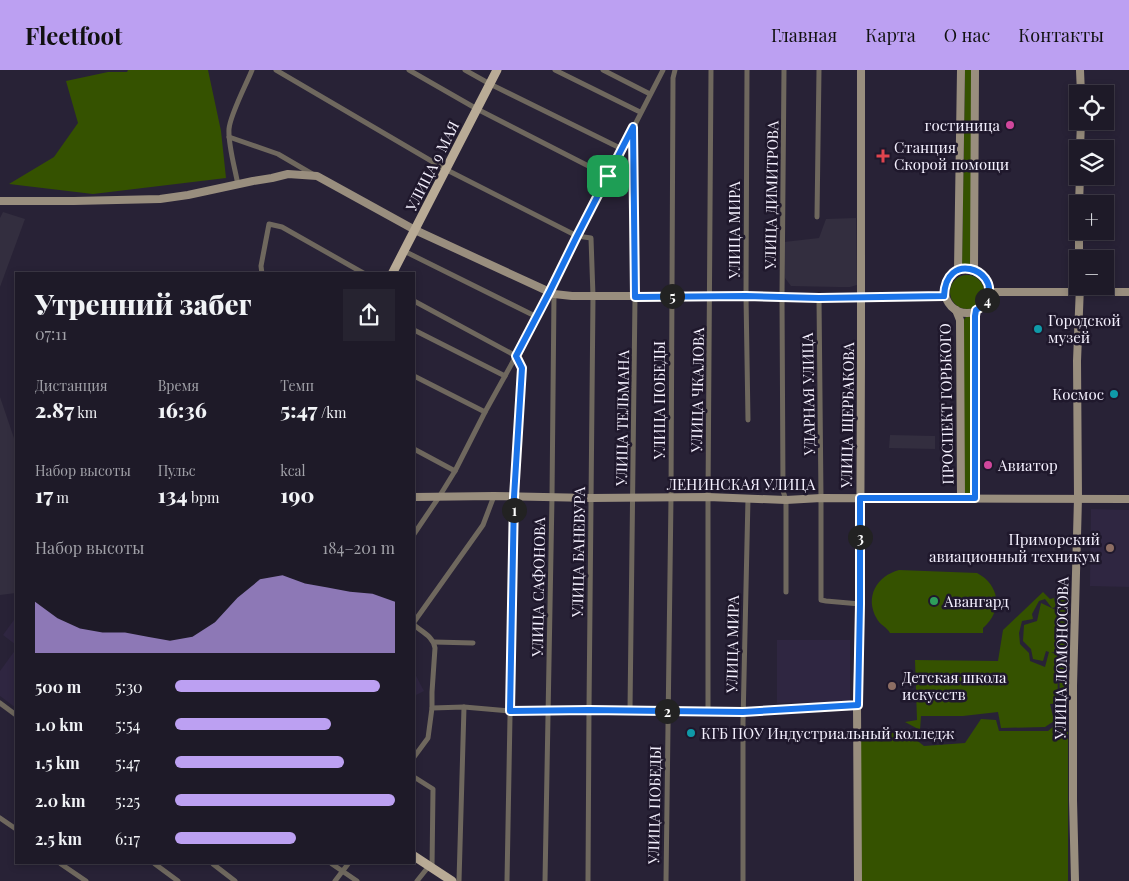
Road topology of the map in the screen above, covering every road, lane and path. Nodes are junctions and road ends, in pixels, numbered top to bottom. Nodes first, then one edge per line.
1 (252, 70) edge
2 (276, 70) edge
3 (409, 70) edge
4 (465, 70) edge
5 (497, 70) edge
6 (555, 70) edge
7 (603, 70) edge
8 (662, 70) edge
9 (675, 70) edge
10 (711, 70) edge
11 (747, 70) edge
12 (784, 70) edge
13 (819, 70) edge
14 (861, 70) edge
15 (961, 70) edge
16 (975, 70) edge
17 (1080, 70) edge
18 (490, 84) junction
19 (1081, 85) edge
20 (650, 94) junction
21 (477, 109) junction
22 (640, 112) junction
23 (633, 127) junction
24 (229, 137) junction
25 (622, 149) junction
26 (445, 169) junction
27 (317, 176) junction
28 (608, 176) junction
29 (238, 184) junction
30 (0, 201) edge
31 (817, 217) dead end
32 (415, 230) junction
33 (577, 236) junction
34 (404, 251) junction
35 (958, 270) junction
36 (974, 270) junction
37 (262, 272) edge
38 (361, 272) edge
39 (393, 272) edge
40 (1069, 289) edge
41 (1114, 291) edge
42 (990, 292) junction
43 (1129, 292) edge
44 (552, 294) junction
45 (1080, 295) edge
46 (593, 296) junction
47 (672, 296) junction
48 (746, 296) junction
49 (944, 296) junction
50 (635, 297) junction
51 (710, 297) junction
52 (782, 297) junction
53 (861, 297) junction
54 (819, 298) junction
55 (415, 302) edge
56 (956, 310) junction
57 (976, 310) junction
58 (536, 317) junction
59 (415, 330) edge
60 (516, 356) junction
61 (506, 376) junction
62 (415, 377) edge
63 (485, 412) junction
64 (748, 420) dead end
65 (415, 450) edge
66 (455, 470) junction
67 (494, 496) junction
68 (415, 497) edge
69 (439, 497) junction
70 (514, 497) junction
71 (634, 497) junction
72 (671, 497) junction
73 (708, 497) junction
74 (552, 498) junction
75 (591, 498) junction
76 (748, 498) junction
77 (822, 498) junction
78 (860, 498) junction
79 (961, 498) junction
80 (975, 498) junction
81 (1078, 498) junction
82 (1129, 499) edge
83 (786, 500) junction
84 (415, 533) edge
85 (786, 592) dead end
86 (860, 604) junction
87 (415, 621) edge
88 (415, 626) edge
89 (434, 642) junction
90 (473, 642) dead end
91 (0, 703) edge
92 (858, 705) junction
93 (464, 707) junction
94 (432, 708) junction
95 (589, 710) junction
96 (630, 710) junction
97 (510, 711) junction
98 (548, 711) junction
99 (668, 711) junction
100 (708, 711) junction
101 (743, 712) junction
102 (15, 714) edge
103 (415, 756) edge
104 (415, 778) edge
105 (0, 818) edge
106 (15, 828) edge
107 (415, 857) edge
108 (155, 864) edge
109 (214, 864) edge
110 (332, 864) edge
111 (348, 864) edge
112 (63, 865) edge
113 (431, 867) junction
114 (343, 871) junction
115 (86, 881) edge
116 (178, 881) edge
117 (235, 881) edge
118 (335, 881) edge
119 (357, 881) edge
120 (417, 881) edge
121 (452, 881) edge
122 (459, 881) edge
123 (507, 881) edge
124 (545, 881) edge
125 (588, 881) edge
126 (666, 881) edge
127 (744, 881) edge
128 (858, 881) edge
129 (1075, 881) edge

1 - 24 street
2 - 26 street
3 - 21 street
4 - 18 street
5 - 18 main road, УЛИЦА 9 МАЯ
6 - 22 street
7 - 20 street
8 - 20 street
9 - 47 street, УЛИЦА ПОБЕДЫ
10 - 51 street, УЛИЦА ЧКАЛОВА
11 - 48 street, УЛИЦА МИРА
12 - 52 street, УЛИЦА ДИМИТРОВА
13 - 31 street
14 - 53 main road, УЛИЦА ЩЕРБАКОВА
15 - 35 main road
16 - 36 main road
17 - 19 main road
18 - 21 main road, УЛИЦА 9 МАЯ
18 - 25 street
20 - 22 street
21 - 26 main road, УЛИЦА 9 МАЯ
21 - 28 street
22 - 23 street
23 - 25 street
23 - 50 street, УЛИЦА ТЕЛЬМАНА
24 - 27 street
24 - 29 street
25 - 28 street
26 - 32 main road, УЛИЦА 9 МАЯ
26 - 33 street
27 - 29 main road
27 - 32 main road
28 - 33 street
29 - 30 main road
32 - 34 main road, УЛИЦА 9 МАЯ
32 - 44 main road
33 - 44 street
33 - 46 street, УЛИЦА БАНЕВУРА
34 - 39 main road, УЛИЦА 9 МАЯ
34 - 58 street
35 - 36 main road
35 - 49 main road
36 - 42 main road
37 - 38 street
40 - 42 main road
41 - 43 main road
42 - 57 main road
44 - 46 main road
44 - 58 street
44 - 74 street, УЛИЦА САФОНОВА
45 - 81 main road, УЛИЦА ЛОМОНОСОВА
46 - 50 main road
46 - 75 street, УЛИЦА БАНЕВУРА
47 - 50 main road
47 - 51 main road
47 - 72 street, УЛИЦА ПОБЕДЫ
48 - 51 main road
48 - 52 main road
48 - 64 street, УЛИЦА МИРА
49 - 53 main road
49 - 56 main road, ПРОСПЕКТ ГОРЬКОГО
50 - 71 street, УЛИЦА ТЕЛЬМАНА
51 - 73 street, УЛИЦА ЧКАЛОВА
52 - 54 main road
52 - 83 street, УЛИЦА ДИМИТРОВА
53 - 54 main road
53 - 78 main road, УЛИЦА ЩЕРБАКОВА
54 - 77 street, УДАРНАЯ УЛИЦА
55 - 60 street
56 - 57 main road, ПРОСПЕКТ ГОРЬКОГО
56 - 79 main road, ПРОСПЕКТ ГОРЬКОГО
57 - 80 main road, ПРОСПЕКТ ГОРЬКОГО
58 - 60 street
59 - 61 street
60 - 61 street
60 - 70 street
61 - 63 street
62 - 63 street
63 - 66 street
65 - 66 street
66 - 69 street
67 - 69 main road, ЛЕНИНСКАЯ УЛИЦА
67 - 70 main road, ЛЕНИНСКАЯ УЛИЦА
67 - 87 street
68 - 69 main road, ЛЕНИНСКАЯ УЛИЦА
69 - 84 street
70 - 74 main road, ЛЕНИНСКАЯ УЛИЦА
70 - 97 street
71 - 72 main road, ЛЕНИНСКАЯ УЛИЦА
71 - 75 main road, ЛЕНИНСКАЯ УЛИЦА
71 - 96 street, УЛИЦА ТЕЛЬМАНА
72 - 73 main road, ЛЕНИНСКАЯ УЛИЦА
72 - 99 street, УЛИЦА ПОБЕДЫ
73 - 76 main road, ЛЕНИНСКАЯ УЛИЦА
73 - 100 street, УЛИЦА ЧКАЛОВА
74 - 75 main road, ЛЕНИНСКАЯ УЛИЦА
74 - 98 street, УЛИЦА САФОНОВА
75 - 95 street, УЛИЦА БАНЕВУРА
76 - 83 main road, ЛЕНИНСКАЯ УЛИЦА
76 - 101 street, УЛИЦА МИРА
77 - 78 main road, ЛЕНИНСКАЯ УЛИЦА
77 - 83 main road, ЛЕНИНСКАЯ УЛИЦА
77 - 86 street, УДАРНАЯ УЛИЦА
78 - 79 main road, ЛЕНИНСКАЯ УЛИЦА
78 - 86 main road, УЛИЦА ЩЕРБАКОВА
79 - 80 main road, ЛЕНИНСКАЯ УЛИЦА
80 - 81 main road, ЛЕНИНСКАЯ УЛИЦА
81 - 82 main road, ЛЕНИНСКАЯ УЛИЦА
81 - 129 main road, УЛИЦА ЛОМОНОСОВА
83 - 85 street, УЛИЦА ДИМИТРОВА
86 - 92 main road, УЛИЦА ЩЕРБАКОВА
88 - 89 street
89 - 90 street
89 - 94 street
91 - 102 street
92 - 101 street
92 - 128 main road, УЛИЦА ЩЕРБАКОВА
93 - 94 street
93 - 97 street
93 - 122 street
94 - 103 street
95 - 96 street
95 - 98 street
95 - 125 street, УЛИЦА БАНЕВУРА
96 - 99 street
97 - 98 street
97 - 123 street
98 - 124 street, УЛИЦА САФОНОВА
99 - 100 street
99 - 126 street, УЛИЦА ПОБЕДЫ
100 - 101 street
101 - 127 street, УЛИЦА МИРА
104 - 113 street
105 - 106 street
107 - 113 main road
108 - 116 street
109 - 117 street
110 - 114 street
111 - 114 street
112 - 115 street
113 - 120 street
113 - 121 main road
114 - 118 street
114 - 119 street

